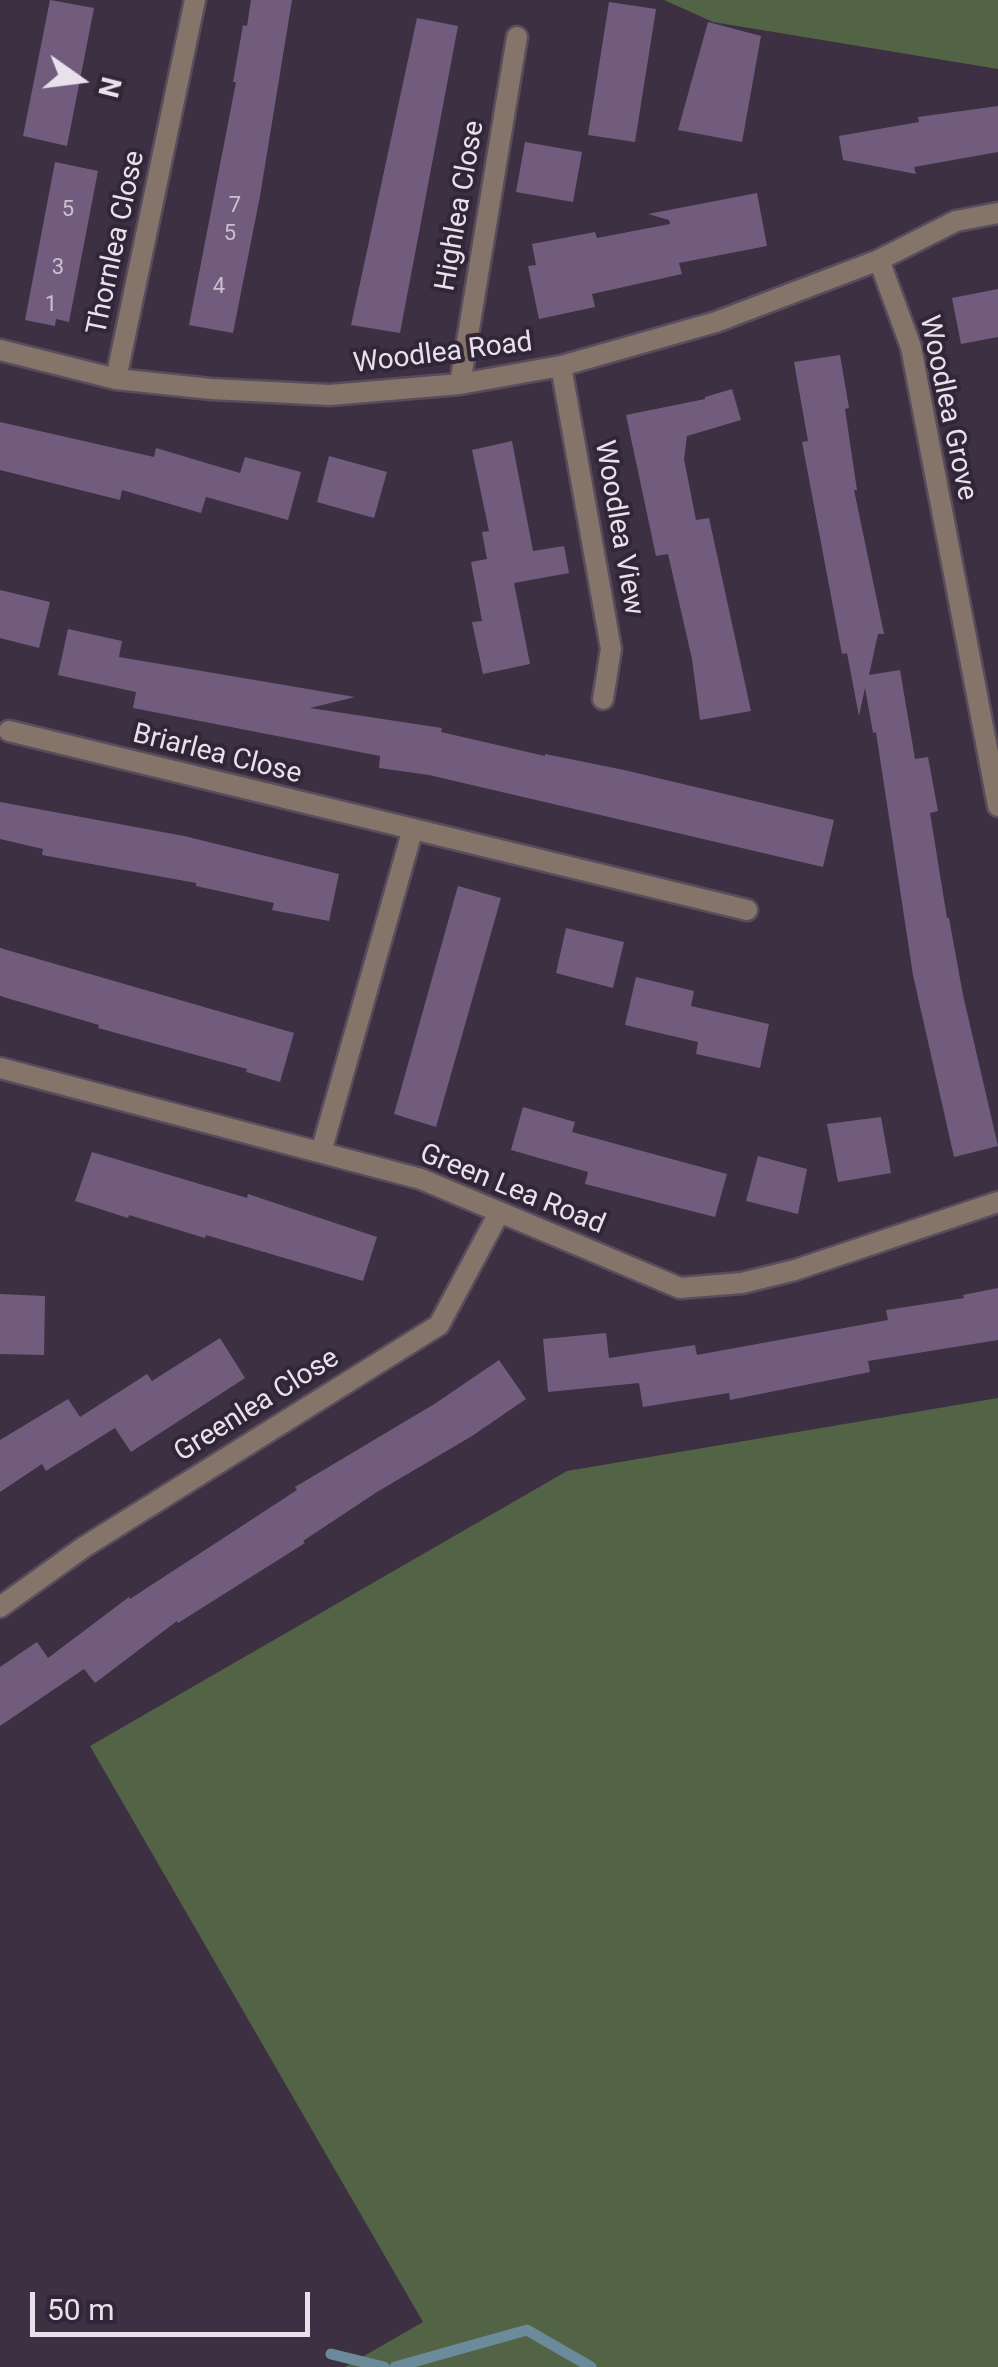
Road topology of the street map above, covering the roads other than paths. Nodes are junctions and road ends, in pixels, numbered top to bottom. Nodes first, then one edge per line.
1 (195, 0) edge
2 (517, 37) dead end
3 (998, 212) edge
4 (879, 260) junction
5 (0, 350) edge
6 (561, 366) junction
7 (116, 379) junction
8 (460, 384) junction
9 (603, 699) dead end
10 (8, 731) dead end
11 (998, 806) edge
12 (412, 832) junction
13 (747, 910) dead end
14 (0, 1068) edge
15 (321, 1152) junction
16 (998, 1202) edge
17 (499, 1213) junction
18 (0, 1607) edge

1 - 7 street, Thornlea Close
2 - 8 street, Highlea Close
3 - 4 street, Woodlea Road
4 - 6 street, Woodlea Road
4 - 11 street, Woodlea Grove
5 - 7 street, Woodlea Road
6 - 8 street, Woodlea Road
6 - 9 street, Woodlea View
7 - 8 street, Woodlea Road
10 - 12 street, Briarlea Close
12 - 13 street, Briarlea Close
12 - 15 street
14 - 15 street, Green Lea Road
15 - 17 street, Green Lea Road
16 - 17 street, Green Lea Road
17 - 18 street, Greenlea Close

